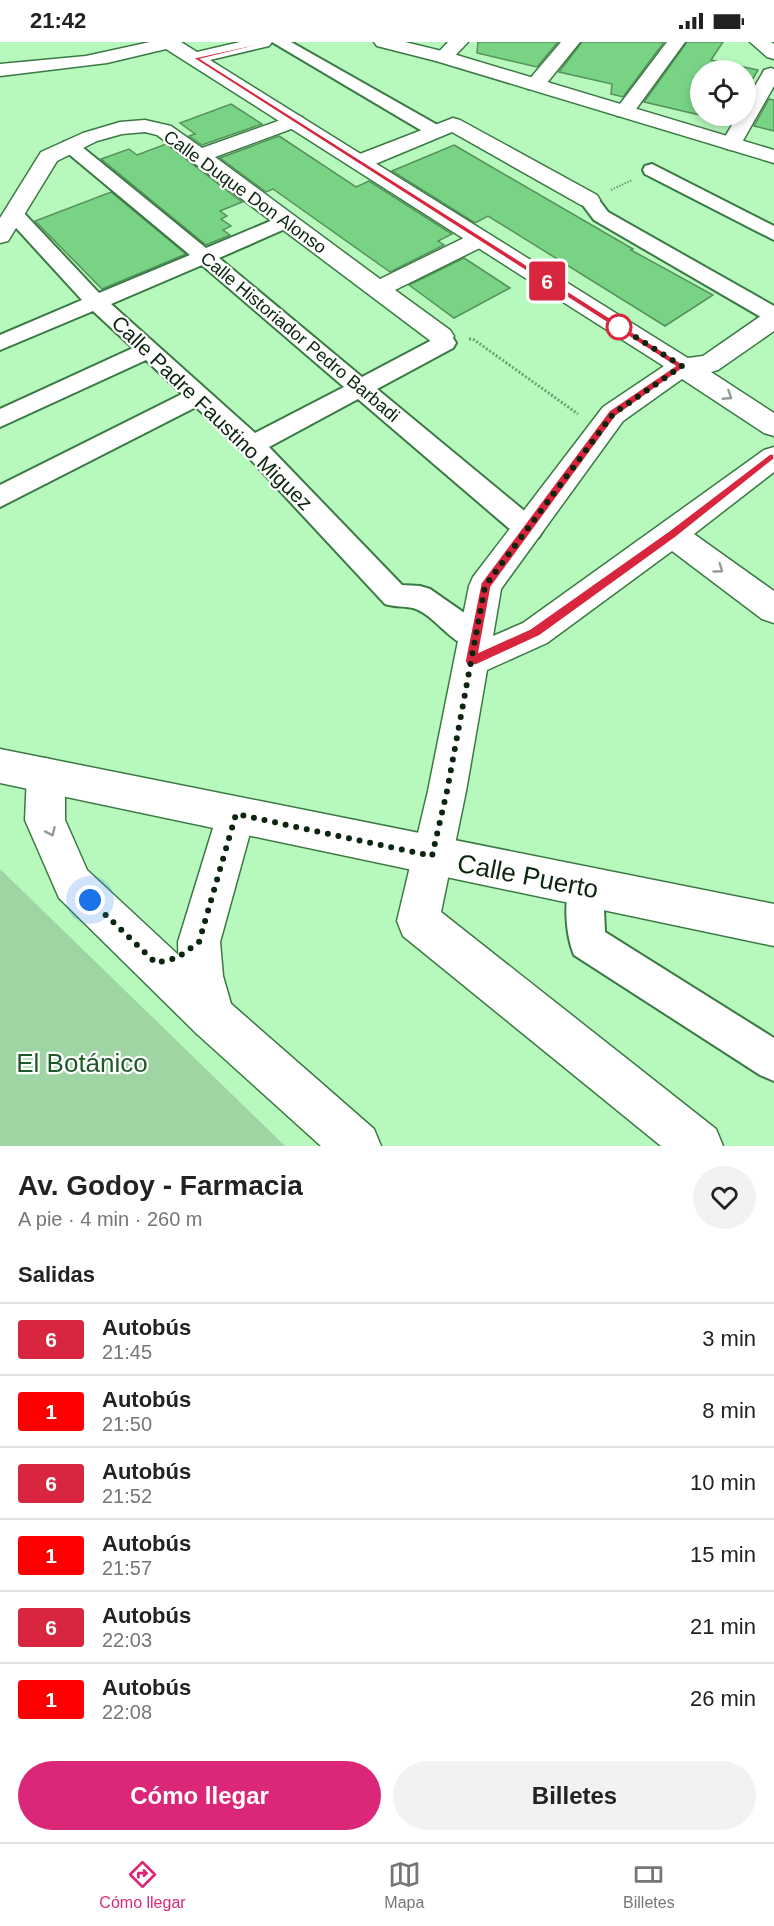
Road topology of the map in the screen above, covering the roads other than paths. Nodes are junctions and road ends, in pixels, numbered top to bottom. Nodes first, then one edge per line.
1 (169, 42) edge
2 (263, 42) edge
3 (280, 42) edge
4 (382, 42) edge
5 (459, 42) edge
6 (571, 42) edge
7 (676, 42) edge
8 (759, 42) edge
9 (774, 52) edge
10 (443, 57) junction
11 (196, 58) junction
12 (0, 70) edge
13 (771, 74) dead end
14 (535, 85) junction
15 (624, 112) junction
16 (295, 121) junction
17 (435, 131) junction
18 (731, 144) junction
19 (70, 146) junction
20 (199, 156) junction
21 (774, 157) edge
22 (360, 162) junction
23 (652, 170) dead end
24 (589, 200) joint
25 (14, 214) junction
26 (286, 221) junction
27 (774, 234) edge
28 (0, 236) edge
29 (480, 238) junction
30 (204, 256) junction
31 (378, 289) junction
32 (96, 302) junction
33 (774, 317) edge
34 (441, 336) joint
35 (0, 343) edge
36 (148, 350) junction
37 (682, 366) junction
38 (361, 387) junction
39 (197, 396) junction
40 (0, 418) edge
41 (774, 426) edge
42 (250, 443) junction
43 (774, 457) edge
44 (0, 497) edge
45 (529, 530) junction
46 (672, 534) junction
47 (774, 609) edge
48 (474, 649) junction
49 (0, 766) edge
50 (46, 775) junction
51 (236, 814) junction
52 (432, 856) junction
53 (585, 887) junction
54 (774, 925) edge
55 (199, 942) junction
56 (156, 963) junction
57 (213, 1018) junction
58 (774, 1061) edge
59 (357, 1146) edge
60 (699, 1146) edge

1 - 11 street
1 - 12 street
2 - 11 street
3 - 17 street
4 - 10 street
5 - 10 street
6 - 14 street
7 - 15 street
8 - 9 street
10 - 14 street
11 - 16 street
13 - 18 street
14 - 15 street
15 - 18 street
16 - 20 street
16 - 22 street
17 - 22 street
17 - 24 street
18 - 21 street
19 - 20 street, Calle Duque Don Alonso
19 - 25 street, Calle Duque Don Alonso
19 - 30 street, Calle Historiador Pedro Barbadi
20 - 26 street, Calle Duque Don Alonso
22 - 29 street
23 - 27 street
24 - 33 street
25 - 28 street, Calle Duque Don Alonso
25 - 32 street, Calle Padre Faustino Miguez
26 - 30 street
26 - 31 street, Calle Duque Don Alonso
29 - 31 street
29 - 37 street
30 - 32 street
30 - 38 street, Calle Historiador Pedro Barbadi
31 - 34 street, Calle Duque Don Alonso
32 - 35 street
32 - 36 street, Calle Padre Faustino Miguez
33 - 37 street
34 - 38 street
36 - 39 street, Calle Padre Faustino Miguez
36 - 40 street
37 -> 41 street
37 - 45 street
38 - 42 street
38 - 45 street, Calle Historiador Pedro Barbadi
39 - 42 street, Calle Padre Faustino Miguez
39 - 44 street
42 - 48 street, Calle Padre Faustino Miguez
43 - 46 street
45 - 48 street
46 -> 47 street
46 - 48 street
48 - 52 street
49 - 50 street, Calle Puerto
50 - 51 street, Calle Puerto
50 -> 56 street
51 - 52 street, Calle Puerto
51 - 55 street
52 - 53 street, Calle Puerto
52 - 60 street
53 - 54 street, Calle Puerto
53 - 58 street
55 - 56 street
55 - 57 street
56 - 57 street
57 - 59 street

